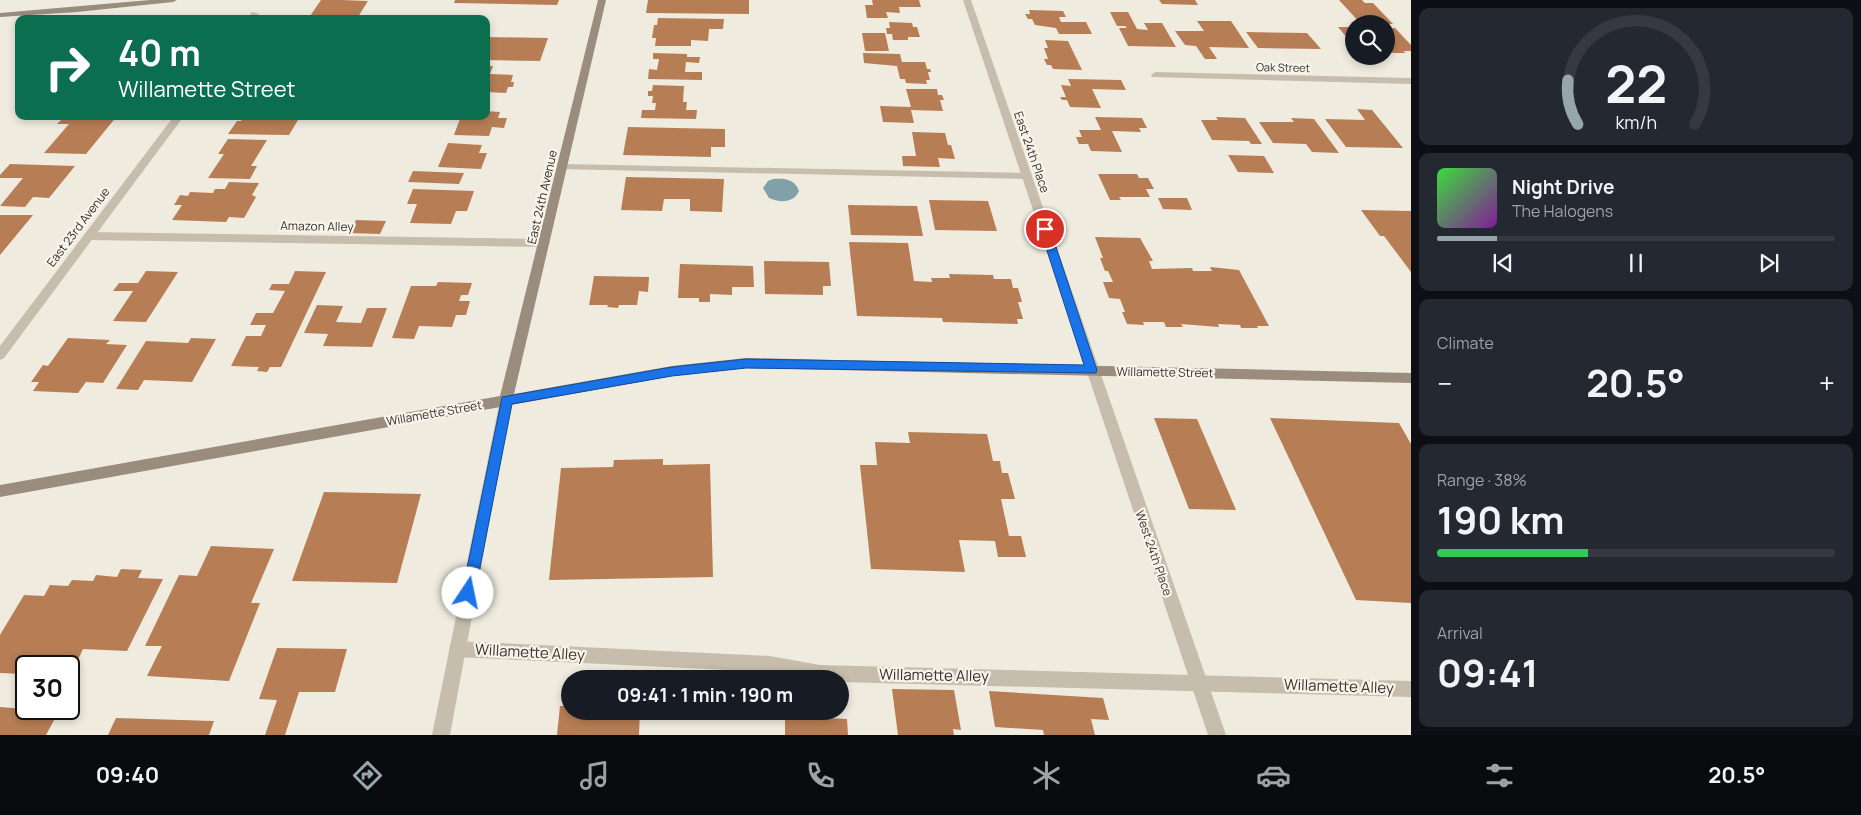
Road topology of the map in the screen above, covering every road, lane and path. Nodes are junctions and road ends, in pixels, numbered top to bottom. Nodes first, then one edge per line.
1 (173, 0) edge
2 (602, 0) edge
3 (967, 0) edge
4 (0, 15) edge
5 (1156, 75) dead end
6 (1411, 81) edge
7 (176, 120) edge
8 (562, 167) junction
9 (1027, 176) junction
10 (89, 236) junction
11 (544, 243) junction
12 (0, 355) edge
13 (1092, 370) junction
14 (1411, 378) edge
15 (506, 400) junction
16 (0, 491) edge
17 (457, 649) junction
18 (1199, 682) junction
19 (1411, 689) edge
20 (441, 735) edge
21 (1217, 735) edge

1 - 4 main road
2 - 8 main road, East 24th Avenue
3 - 9 street, East 24th Place
5 - 6 street, Oak Street
7 - 10 street, East 23rd Avenue
8 - 9 street
8 - 11 main road, East 24th Avenue
9 - 13 street, East 24th Place
10 - 11 street, Amazon Alley
10 - 12 street, East 23rd Avenue
11 - 15 main road, East 24th Avenue
13 - 14 main road, Willamette Street
13 - 15 main road, Willamette Street
13 - 18 street, West 24th Place
15 - 16 main road, Willamette Street
15 - 17 street
17 - 18 street, Willamette Alley
17 - 20 street
18 - 19 street, Willamette Alley
18 - 21 street, West 24th Place

